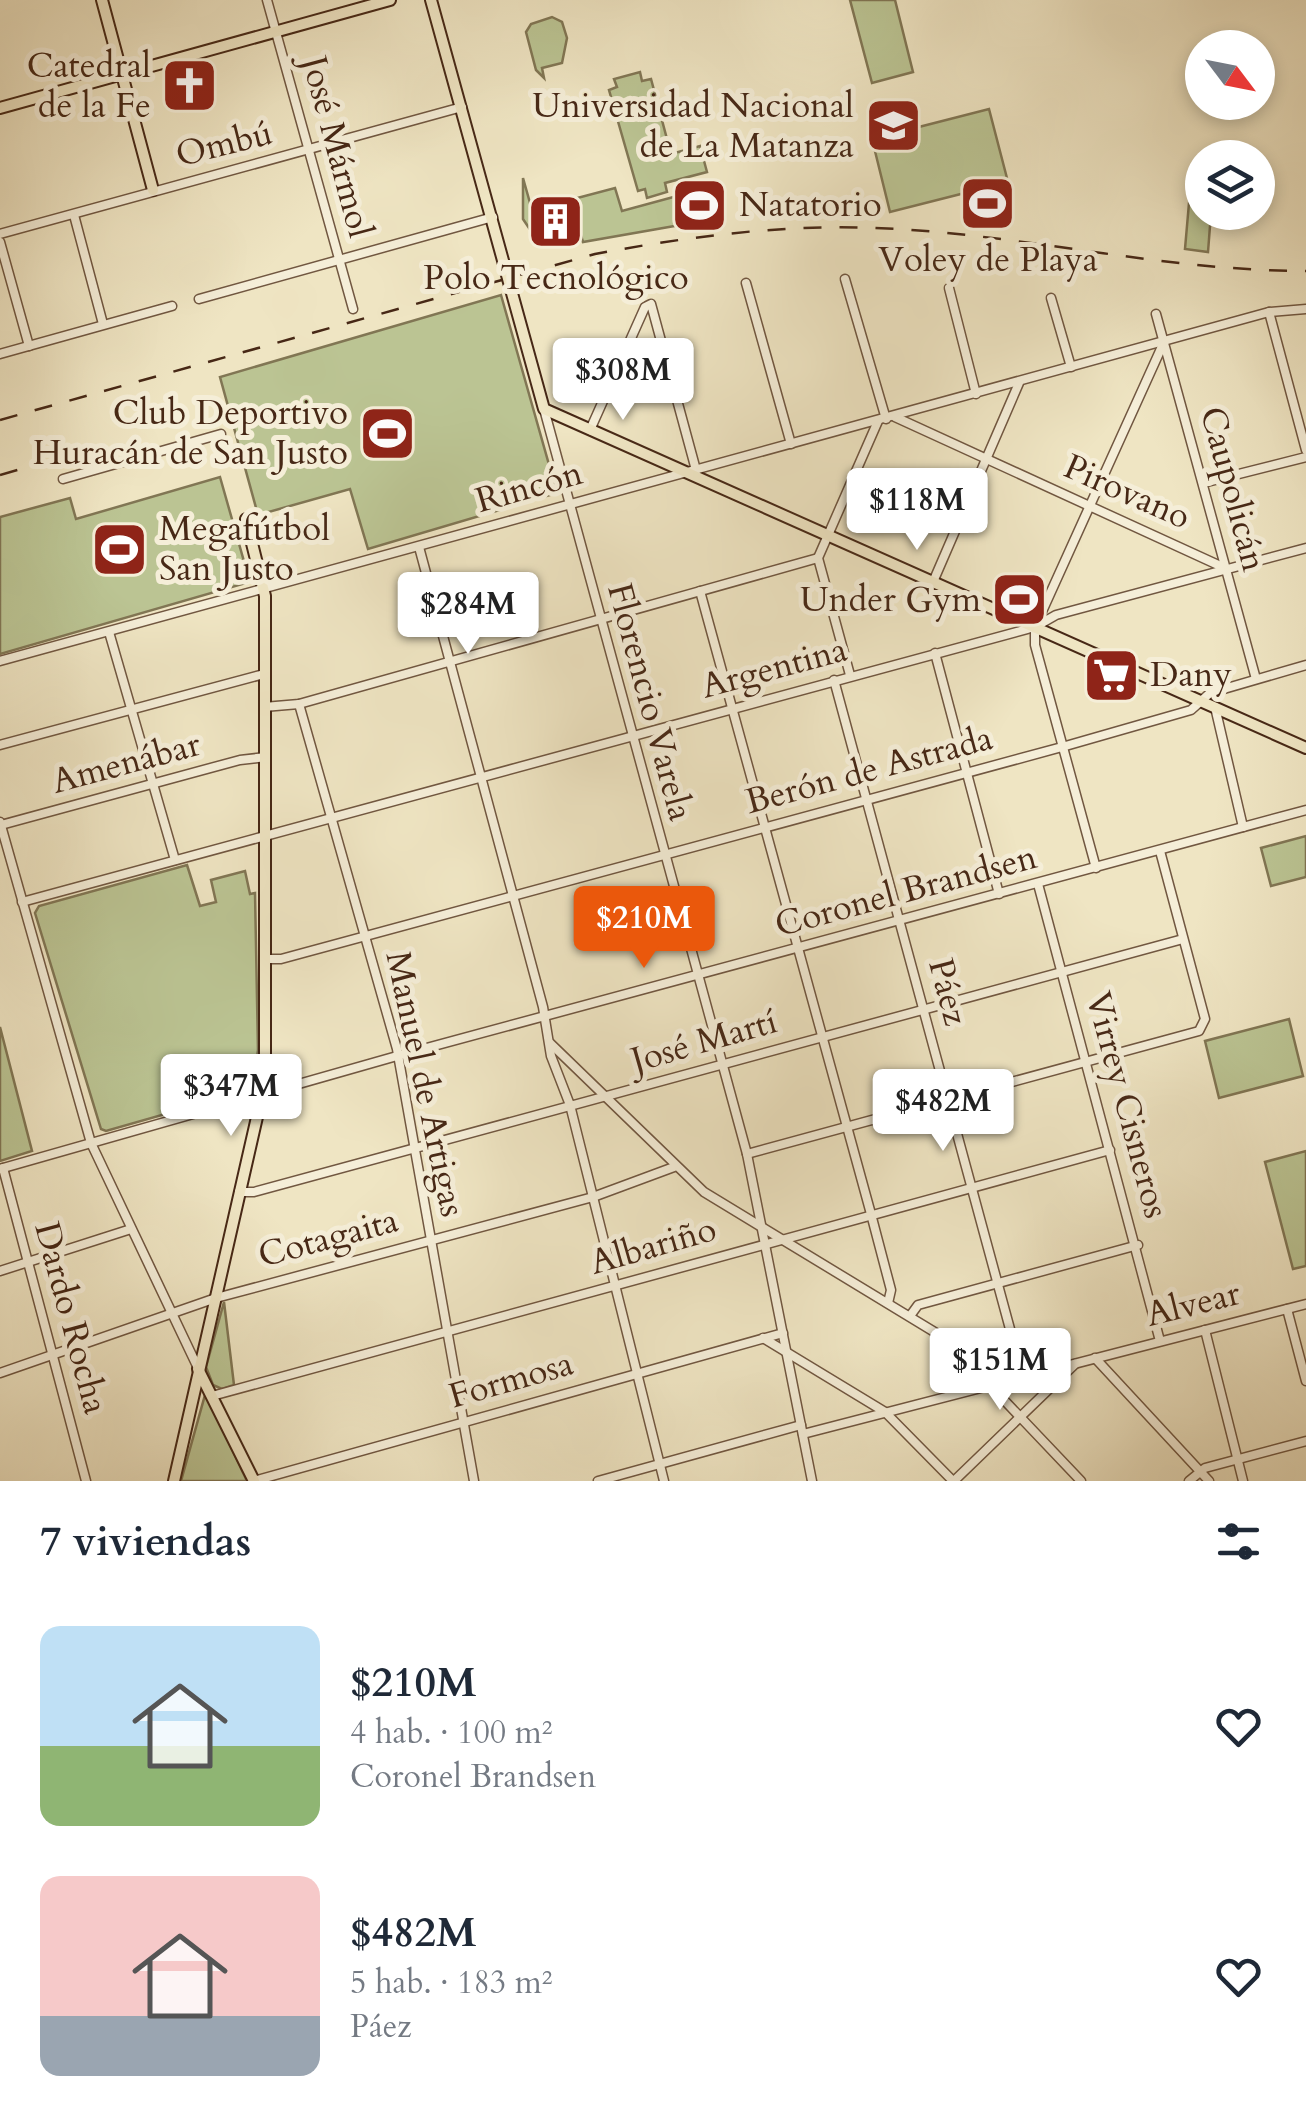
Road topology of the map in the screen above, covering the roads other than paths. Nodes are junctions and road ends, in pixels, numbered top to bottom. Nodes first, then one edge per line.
1 (102, 0) edge
2 (268, 0) edge
3 (390, 0) edge
4 (432, 0) edge
5 (276, 32) junction
6 (124, 73) junction
7 (462, 107) junction
8 (0, 108) edge
9 (308, 150) junction
10 (153, 190) junction
11 (74, 215) junction
12 (493, 217) junction
13 (0, 234) edge
14 (0, 242) edge
15 (339, 260) junction
16 (846, 280) dead end
17 (746, 283) dead end
18 (949, 288) dead end
19 (1051, 298) dead end
20 (199, 299) dead end
21 (172, 306) dead end
22 (353, 309) dead end
23 (1306, 309) edge
24 (1268, 312) junction
25 (1156, 314) dead end
26 (103, 324) junction
27 (1164, 342) junction
28 (29, 346) junction
29 (0, 354) edge
30 (1071, 368) junction
31 (1019, 383) junction
32 (976, 394) junction
33 (544, 409) junction
34 (886, 419) junction
35 (590, 430) junction
36 (221, 434) dead end
37 (791, 444) junction
38 (1306, 453) edge
39 (986, 460) junction
40 (691, 471) junction
41 (62, 479) dead end
42 (1203, 483) junction
43 (568, 504) junction
44 (1090, 505) junction
45 (246, 519) dead end
46 (828, 536) junction
47 (418, 547) junction
48 (1306, 548) edge
49 (818, 558) junction
50 (1226, 569) junction
51 (932, 582) junction
52 (265, 590) junction
53 (700, 590) junction
54 (598, 618) junction
55 (1036, 627) junction
56 (109, 632) junction
57 (935, 653) junction
58 (0, 661) edge
59 (450, 661) junction
60 (1306, 665) edge
61 (264, 674) junction
62 (850, 675) junction
63 (1256, 678) junction
64 (834, 680) junction
65 (1201, 701) junction
66 (299, 704) junction
67 (1215, 707) junction
68 (131, 708) junction
69 (264, 708) junction
70 (732, 708) junction
71 (632, 736) junction
72 (0, 744) edge
73 (1062, 746) junction
74 (1306, 748) edge
75 (266, 757) junction
76 (968, 772) junction
77 (481, 776) junction
78 (154, 784) junction
79 (866, 800) junction
80 (1306, 810) edge
81 (330, 817) junction
82 (0, 824) edge
83 (764, 827) junction
84 (1243, 827) junction
85 (265, 835) junction
86 (1160, 851) junction
87 (664, 856) junction
88 (175, 860) junction
89 (1096, 868) junction
90 (1038, 884) junction
91 (1000, 894) junction
92 (514, 896) junction
93 (22, 902) junction
94 (900, 921) junction
95 (364, 936) junction
96 (1183, 939) junction
97 (798, 949) junction
98 (266, 959) junction
99 (1062, 971) junction
100 (698, 976) junction
101 (924, 1009) junction
102 (544, 1018) junction
103 (823, 1037) junction
104 (548, 1040) junction
105 (397, 1056) junction
106 (1086, 1061) junction
107 (723, 1064) junction
108 (262, 1095) junction
109 (602, 1098) junction
110 (948, 1100) junction
111 (570, 1105) junction
112 (847, 1127) junction
113 (91, 1142) junction
114 (413, 1149) junction
115 (1110, 1150) junction
116 (747, 1154) junction
117 (674, 1167) junction
118 (1, 1169) edge
119 (972, 1188) junction
120 (239, 1192) junction
121 (593, 1197) junction
122 (871, 1214) junction
123 (131, 1228) junction
124 (764, 1229) junction
125 (780, 1238) junction
126 (430, 1239) junction
127 (767, 1242) junction
128 (1138, 1245) junction
129 (28, 1262) junction
130 (0, 1271) edge
131 (999, 1283) junction
132 (616, 1286) junction
133 (216, 1298) junction
134 (888, 1303) junction
135 (1306, 1304) edge
136 (1287, 1309) junction
137 (171, 1314) junction
138 (910, 1316) junction
139 (1205, 1330) junction
140 (447, 1331) junction
141 (783, 1333) junction
142 (763, 1338) junction
143 (1160, 1341) junction
144 (787, 1353) junction
145 (52, 1354) junction
146 (1095, 1358) junction
147 (1076, 1364) junction
148 (198, 1368) junction
149 (0, 1372) edge
150 (638, 1372) junction
151 (1023, 1378) junction
152 (1306, 1382) edge
153 (991, 1386) junction
154 (212, 1396) junction
155 (886, 1412) junction
156 (1022, 1418) junction
157 (464, 1422) junction
158 (802, 1429) junction
159 (1306, 1441) edge
160 (1238, 1459) junction
161 (659, 1464) junction
162 (1199, 1471) junction
163 (86, 1481) edge
164 (174, 1481) edge
165 (254, 1481) edge
166 (474, 1481) edge
167 (598, 1481) edge
168 (664, 1481) edge
169 (812, 1481) edge
170 (954, 1481) edge
171 (1081, 1481) edge
172 (1189, 1481) edge
173 (1208, 1481) edge
174 (1243, 1481) edge

1 - 6 main road
2 - 5 street, José Mármol
3 - 5 main road
4 - 7 main road, Florencio Varela
5 - 6 main road
5 - 9 street, José Mármol
6 - 8 main road
6 - 10 main road
7 - 9 street, Ombú
7 - 12 main road, Florencio Varela
9 - 10 street, Ombú
9 - 15 street, José Mármol
10 - 11 street, Ombú
11 - 13 street, Ombú
11 - 26 street
12 - 15 street
12 - 33 main road, Florencio Varela
14 - 28 street
15 - 20 street
15 - 22 street, José Mármol
16 - 34 street
17 - 37 street
18 - 32 street
19 - 30 street
21 - 26 street
23 - 24 street, Rincón
24 - 27 street, Rincón
24 - 38 street
25 - 27 street, Caupolicán
26 - 28 street
27 - 30 street, Rincón
27 - 42 street, Caupolicán
27 - 44 street
28 - 29 street
30 - 31 street, Rincón
31 - 32 street, Rincón
31 - 39 street
32 - 34 street, Rincón
33 - 35 main road
33 - 43 street, Florencio Varela
34 - 37 street, Rincón
34 - 39 street, Pirovano
34 - 46 street
35 - 40 main road
35 - 40 street
36 - 41 street
37 - 40 street, Rincón
38 - 42 street
39 - 44 street, Pirovano
39 - 51 street
40 - 43 street, Rincón
40 - 46 main road
42 - 50 street, Caupolicán
43 - 47 street, Rincón
43 - 54 street, Florencio Varela
44 - 50 street, Pirovano
44 - 55 street
45 - 52 main road
46 - 49 street
46 - 51 main road
47 - 52 street, Rincón
47 - 59 street
48 - 50 street, Argentina
49 - 53 street
49 - 62 street
50 - 55 street, Argentina
50 - 63 street, Caupolicán
51 - 55 main road
52 - 56 street, Rincón
52 - 61 main road
53 - 54 street
53 - 70 street
54 - 59 street
54 - 71 street, Florencio Varela
55 - 57 street, Argentina
55 - 65 main road
55 - 73 street
56 - 58 street, Rincón
56 - 68 street
57 - 62 street, Argentina
57 - 76 street
59 - 66 street
59 - 77 street
60 - 63 street, Berón de Astrada
61 - 68 street
61 - 69 main road
62 - 64 street, Argentina
63 - 65 street, Berón de Astrada
64 - 70 street, Argentina
64 - 79 street, Páez
65 - 67 main road
65 - 73 street, Berón de Astrada
66 - 69 street
66 - 81 street, Manuel de Artigas
67 - 74 main road
67 - 84 street
68 - 72 street
68 - 78 street
69 - 75 main road
70 - 71 street, Argentina
70 - 83 street
71 - 77 street, Argentina
71 - 87 street, Florencio Varela
73 - 76 street, Berón de Astrada
73 - 89 street
75 - 78 street, Amenábar
75 - 85 main road
76 - 79 street, Berón de Astrada
76 - 91 street
77 - 81 street, Argentina
77 - 92 street
78 - 82 street, Amenábar
78 - 88 street
79 - 83 street, Berón de Astrada
79 - 94 street, Páez
80 - 84 street, Coronel Brandsen
81 - 85 street, Argentina
81 - 95 street, Manuel de Artigas
82 - 93 street
83 - 87 street, Berón de Astrada
83 - 97 street
84 - 86 street, Coronel Brandsen
85 - 88 street, Argentina
85 - 98 main road
86 - 89 street, Coronel Brandsen
86 - 96 street
87 - 92 street, Berón de Astrada
87 - 100 street, Florencio Varela
88 - 93 street, Argentina
89 - 90 street, Coronel Brandsen
90 - 91 street, Coronel Brandsen
90 - 99 street, Virrey Cisneros
91 - 94 street, Coronel Brandsen
92 - 95 street, Berón de Astrada
92 - 102 street
93 - 113 street
94 - 97 street, Coronel Brandsen
94 - 101 street, Páez
95 - 98 street, Berón de Astrada
95 - 105 street, Manuel de Artigas
96 - 99 street, José Martí
96 - 106 street
97 - 100 street, Coronel Brandsen
97 - 103 street
98 - 108 main road
99 - 101 street, José Martí
99 - 106 street, Virrey Cisneros
100 - 102 street, Coronel Brandsen
100 - 107 street, Florencio Varela
101 - 103 street, José Martí
101 - 110 street, Páez
102 - 104 street
102 - 105 street, Coronel Brandsen
103 - 107 street, José Martí
103 - 112 street
104 - 109 street
104 - 111 street
105 - 108 street, Coronel Brandsen
105 - 114 street, Manuel de Artigas
106 - 110 street
106 - 115 street, Virrey Cisneros
107 - 109 street, José Martí
107 - 116 street, Florencio Varela
108 - 113 street, Coronel Brandsen
108 - 120 main road
109 - 111 street, José Martí
109 - 117 street
110 - 112 street
110 - 119 street, Páez
111 - 114 street, José Martí
111 - 121 street
112 - 116 street
112 - 122 street
113 - 118 street, Coronel Brandsen
113 - 123 street
114 - 120 street, José Martí
114 - 126 street, Manuel de Artigas
115 - 119 street, Albariño
115 - 128 street, Virrey Cisneros
116 - 124 street, Florencio Varela
117 - 121 street, Cotagaita
117 - 124 street
118 - 129 street, Dardo Rocha
119 - 122 street, Albariño
119 - 131 street, Páez
120 - 133 main road
121 - 126 street, Cotagaita
121 - 132 street
122 - 125 street, Albariño
122 - 134 street
123 - 129 street
123 - 137 street
124 - 125 street
124 - 127 street, Florencio Varela
125 - 127 street, Albariño
125 - 134 street
126 - 133 street, Cotagaita
126 - 140 street, Manuel de Artigas
127 - 132 street, Albariño
127 - 141 street, Florencio Varela
128 - 131 street
128 - 143 street, Virrey Cisneros
129 - 130 street
129 - 145 street, Dardo Rocha
131 - 138 street
131 - 151 street, Páez
132 - 140 street, Albariño
132 - 150 street
133 - 137 street, Cotagaita
133 - 148 main road
134 - 138 street
135 - 136 street, Alvear
136 - 139 street, Alvear
136 - 152 street
137 - 145 street, Cotagaita
137 - 148 street
138 - 153 street
139 - 143 street, Alvear
139 - 160 street
140 - 154 street, Albariño
140 - 157 street, Manuel de Artigas
141 - 142 street, Formosa
141 - 144 street, Florencio Varela
142 - 144 street
142 - 150 street, Formosa
143 - 146 street, Alvear
144 - 155 street
144 - 158 street, Florencio Varela
145 - 149 street, Cotagaita
145 - 163 street, Dardo Rocha
146 - 147 street, Alvear
146 - 162 street
147 - 151 street, Alvear
147 - 156 street
148 - 154 main road
148 - 164 main road
150 - 157 street, Formosa
150 - 161 street
151 - 153 street, Alvear
153 - 155 street, Alvear
153 - 156 street
154 - 165 main road
155 - 158 street, Alvear
155 - 170 street
156 - 170 street
156 - 171 street
157 - 165 street, Formosa
157 - 166 street, Manuel de Artigas
158 - 161 street, Alvear
158 - 169 street, Florencio Varela
159 - 160 street
160 - 162 street
160 - 174 street
161 - 167 street, Alvear
161 - 168 street
162 - 172 street
162 - 173 street

